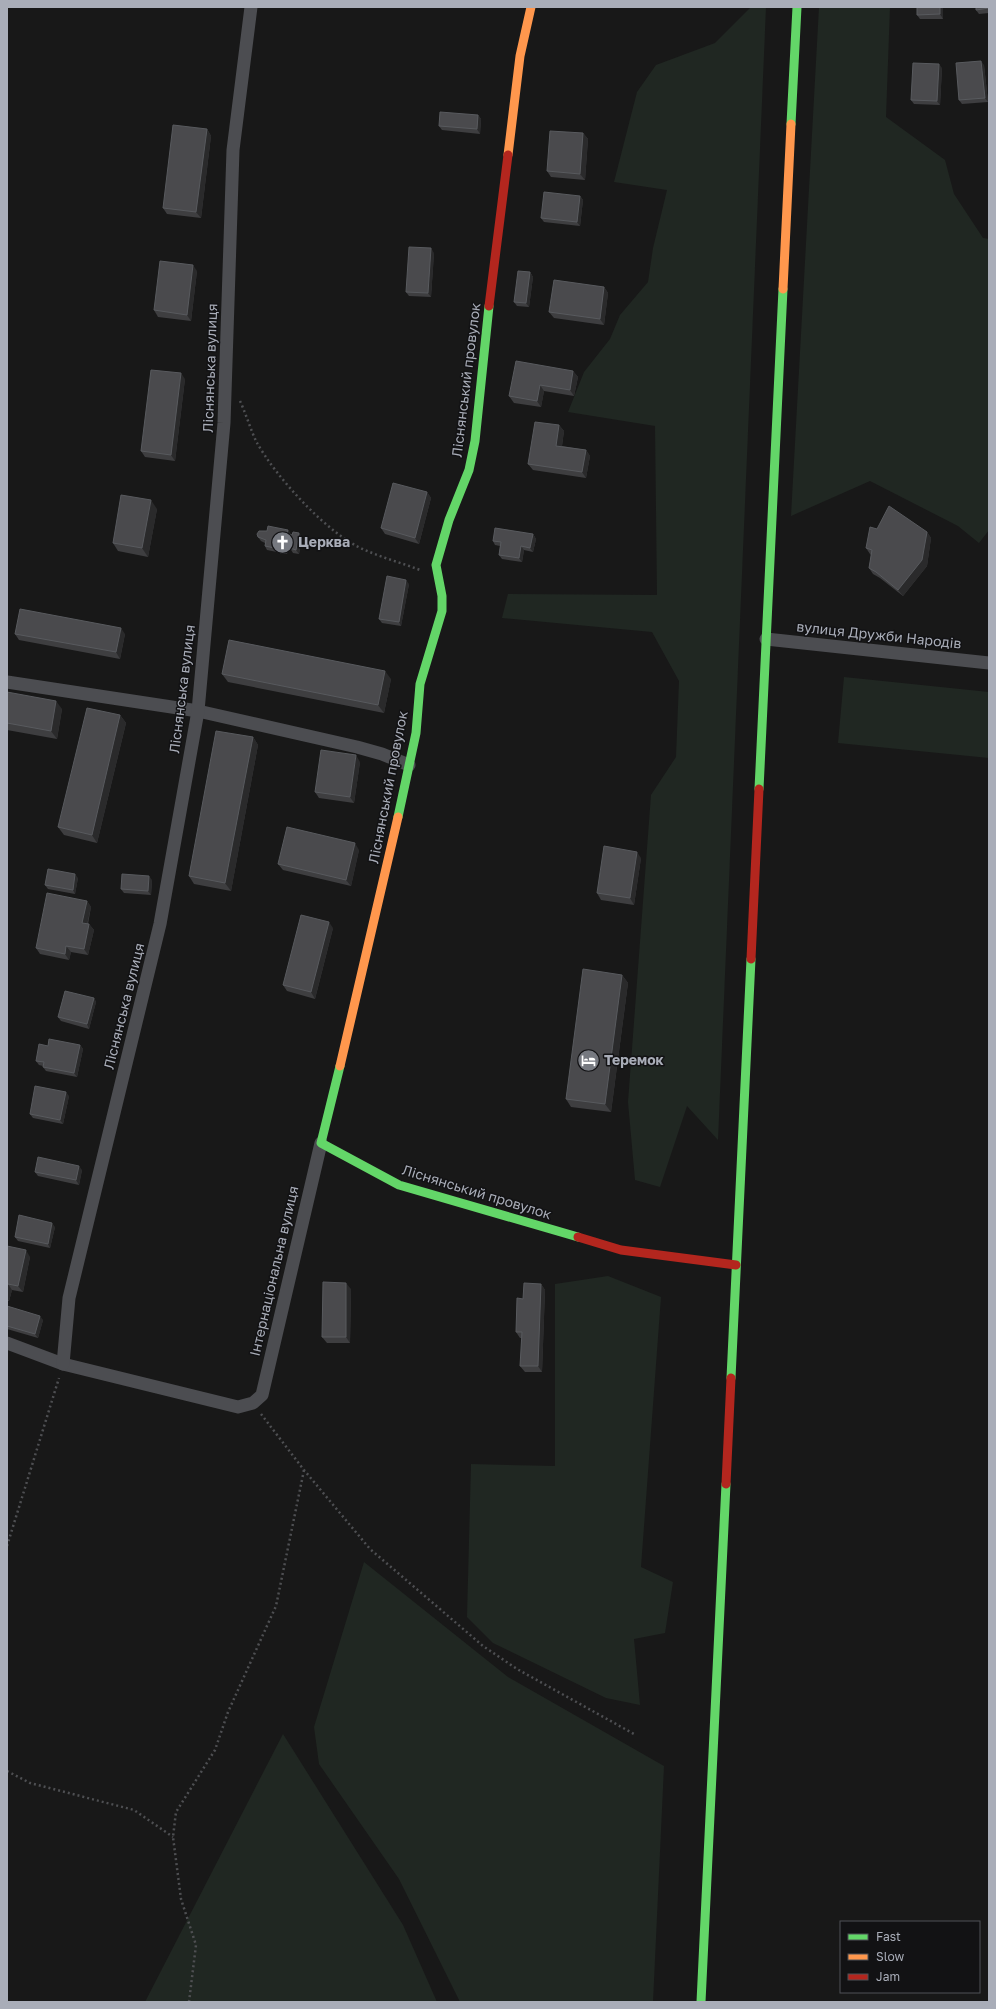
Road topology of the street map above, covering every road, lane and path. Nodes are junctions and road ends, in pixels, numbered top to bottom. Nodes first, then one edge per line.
1 (251, 7) edge
2 (531, 7) edge
3 (797, 7) edge
4 (238, 397) dead end
5 (438, 579) junction
6 (766, 639) junction
7 (989, 663) edge
8 (7, 682) edge
9 (198, 711) junction
10 (410, 765) junction
11 (321, 1143) junction
12 (736, 1265) junction
13 (7, 1343) edge
14 (63, 1364) junction
15 (253, 1403) junction
16 (304, 1470) junction
17 (7, 1546) edge
18 (634, 1734) dead end
19 (7, 1770) edge
20 (173, 1837) junction
21 (189, 2002) edge
22 (701, 2002) edge

1 - 9 street, Ліснянська вулиця
2 - 5 main road, Ліснянський провулок
3 - 6 main road
4 - 5 path
5 - 10 main road, Ліснянський провулок
6 - 7 street, вулиця Дружби Народів
6 - 12 main road
8 - 9 street
9 - 10 street
9 - 14 street, Ліснянська вулиця
10 - 11 main road, Ліснянський провулок
11 - 12 main road, Ліснянський провулок
11 - 15 street, Інтернаціональна вулиця
12 - 22 main road
13 - 14 street
14 - 15 street
14 - 17 path
15 - 16 path
16 - 18 path
16 - 20 path
19 - 20 path
20 - 21 path

